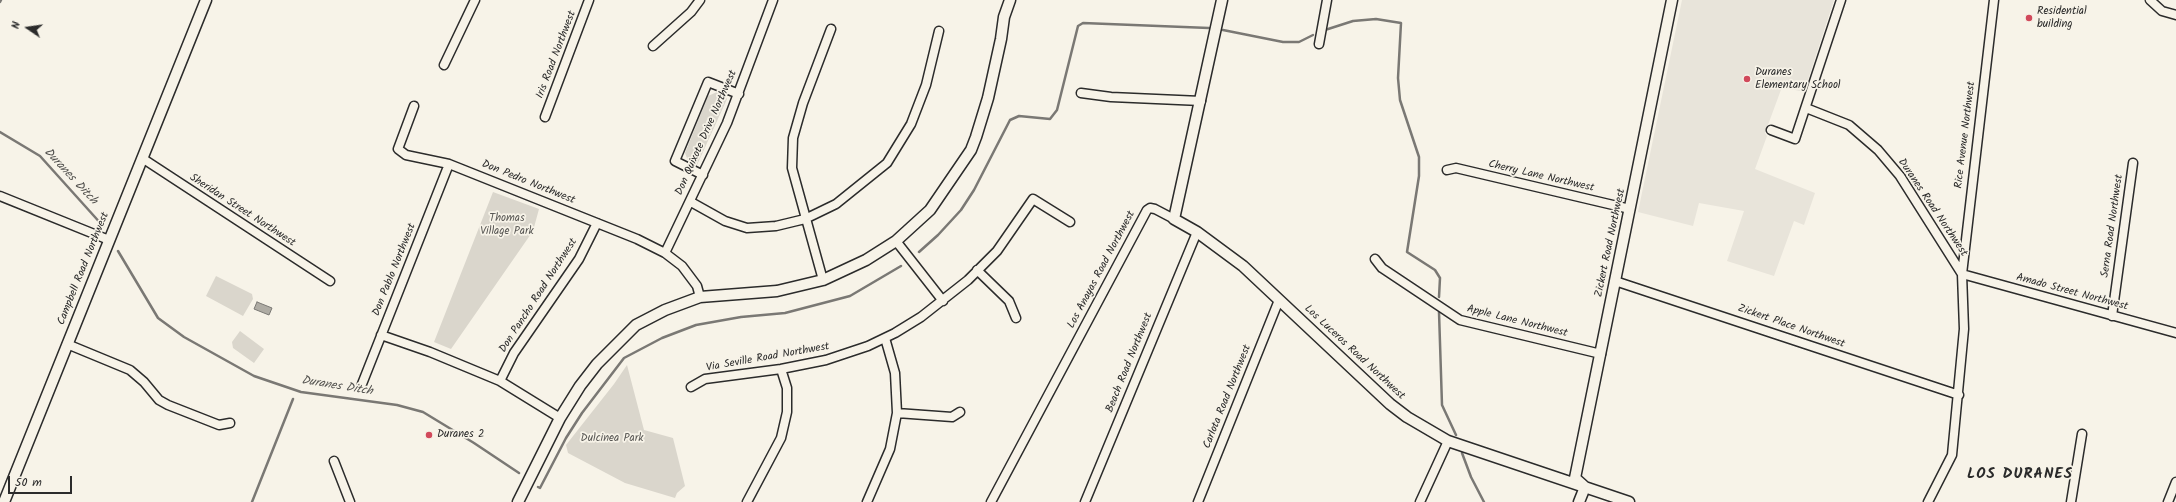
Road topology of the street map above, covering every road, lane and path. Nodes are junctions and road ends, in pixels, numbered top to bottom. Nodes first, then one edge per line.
1 (206, 0) edge
2 (475, 0) edge
3 (589, 0) edge
4 (700, 0) edge
5 (773, 0) edge
6 (1002, 0) edge
7 (1010, 0) edge
8 (1222, 0) edge
9 (1327, 0) edge
10 (1672, 0) edge
11 (1841, 0) edge
12 (1994, 0) edge
13 (2150, 0) edge
14 (2176, 15) edge
15 (1004, 16) junction
16 (831, 29) dead end
17 (940, 31) dead end
18 (1319, 44) dead end
19 (653, 46) dead end
20 (444, 65) dead end
21 (1081, 93) dead end
22 (739, 94) junction
23 (1201, 101) junction
24 (414, 106) dead end
25 (1806, 108) junction
26 (545, 117) dead end
27 (1771, 130) dead end
28 (142, 158) junction
29 (448, 164) junction
30 (2133, 164) dead end
31 (1447, 170) dead end
32 (703, 175) junction
33 (0, 196) edge
34 (690, 202) junction
35 (1630, 209) junction
36 (1174, 218) junction
37 (805, 219) junction
38 (1070, 222) dead end
39 (597, 223) junction
40 (1196, 232) junction
41 (109, 240) junction
42 (896, 241) junction
43 (664, 253) junction
44 (1375, 259) dead end
45 (977, 270) junction
46 (1962, 274) junction
47 (823, 280) junction
48 (330, 281) dead end
49 (1616, 281) junction
50 (700, 297) junction
51 (1279, 300) junction
52 (943, 301) junction
53 (2112, 316) junction
54 (1016, 318) dead end
55 (2176, 333) edge
56 (381, 335) junction
57 (885, 338) junction
58 (67, 344) junction
59 (1601, 354) junction
60 (781, 369) junction
61 (500, 381) junction
62 (362, 384) dead end
63 (691, 387) dead end
64 (1959, 395) junction
65 (960, 412) dead end
66 (897, 413) junction
67 (560, 418) junction
68 (230, 423) dead end
69 (2082, 434) dead end
70 (1448, 441) junction
71 (334, 461) dead end
72 (2176, 482) edge
73 (1585, 487) junction
74 (4, 502) edge
75 (350, 502) edge
76 (518, 502) edge
77 (746, 502) edge
78 (868, 502) edge
79 (991, 502) edge
80 (1085, 502) edge
81 (1198, 502) edge
82 (1420, 502) edge
83 (1579, 502) edge
84 (1629, 502) edge
85 (1928, 502) edge
86 (2070, 502) edge
87 (2168, 502) edge

1 - 28 street, Campbell Road Northwest
2 - 20 street
3 - 26 street, Iris Road Northwest
4 - 19 street
5 - 22 street, Don Quixote Drive Northwest
6 - 15 street
7 - 15 street
8 - 23 street
9 - 18 street
10 - 35 street, Zickert Road Northwest
11 - 25 street
12 - 46 street, Rice Avenue Northwest
13 - 14 street
15 - 42 street
16 - 37 street
17 - 37 street
21 - 23 street
22 - 32 street, Don Quixote Drive Northwest
22 - 32 street
23 - 36 street
24 - 29 street, Don Pedro Northwest
25 - 27 street
25 - 46 street, Duranes Road Northwest
28 - 41 street, Campbell Road Northwest
28 - 48 street, Sheridan Street Northwest
29 - 39 street, Don Pedro Northwest
29 - 56 street, Don Pablo Northwest
30 - 53 street, Serna Road Northwest
31 - 35 street, Cherry Lane Northwest
32 - 34 street, Don Quixote Drive Northwest
33 - 41 street
34 - 37 street
34 - 43 street, Don Quixote Drive Northwest
35 - 49 street, Zickert Road Northwest
36 - 40 street, Los Luceros Road Northwest
36 - 79 street, Los Anayas Road Northwest
37 - 47 street
38 - 45 street, Via Seville Road Northwest
39 - 43 street, Don Pedro Northwest
39 - 61 street, Don Pancho Road Northwest
40 - 51 street, Los Luceros Road Northwest
40 - 80 street, Beach Road Northwest
41 - 58 street, Campbell Road Northwest
42 - 47 street
42 - 52 street
43 - 50 street, Don Pedro Northwest
44 - 59 street, Apple Lane Northwest
45 - 52 street, Via Seville Road Northwest
45 - 54 street
46 - 53 street, Amado Street Northwest
46 - 64 street, Duranes Road Northwest
47 - 50 street
49 - 59 street, Zickert Road Northwest
49 - 64 street, Zickert Place Northwest
50 - 67 street
51 - 70 street, Los Luceros Road Northwest
51 - 81 street, Carlota Road Northwest
52 - 57 street, Via Seville Road Northwest
53 - 55 street, Amado Street Northwest
56 - 61 street
56 - 62 street, Don Pablo Northwest
57 - 60 street, Via Seville Road Northwest
57 - 66 street
58 - 68 street
58 - 74 street, Campbell Road Northwest
59 - 73 street, Zickert Road Northwest
60 - 63 street, Via Seville Road Northwest
60 - 77 street
61 - 67 street
64 - 85 street, Duranes Road Northwest
65 - 66 street
66 - 78 street
67 - 76 street
69 - 86 street
70 - 73 street, Los Luceros Road Northwest
70 - 82 street
71 - 75 street
72 - 87 street
73 - 83 street
73 - 84 street, Los Luceros Road Northwest

